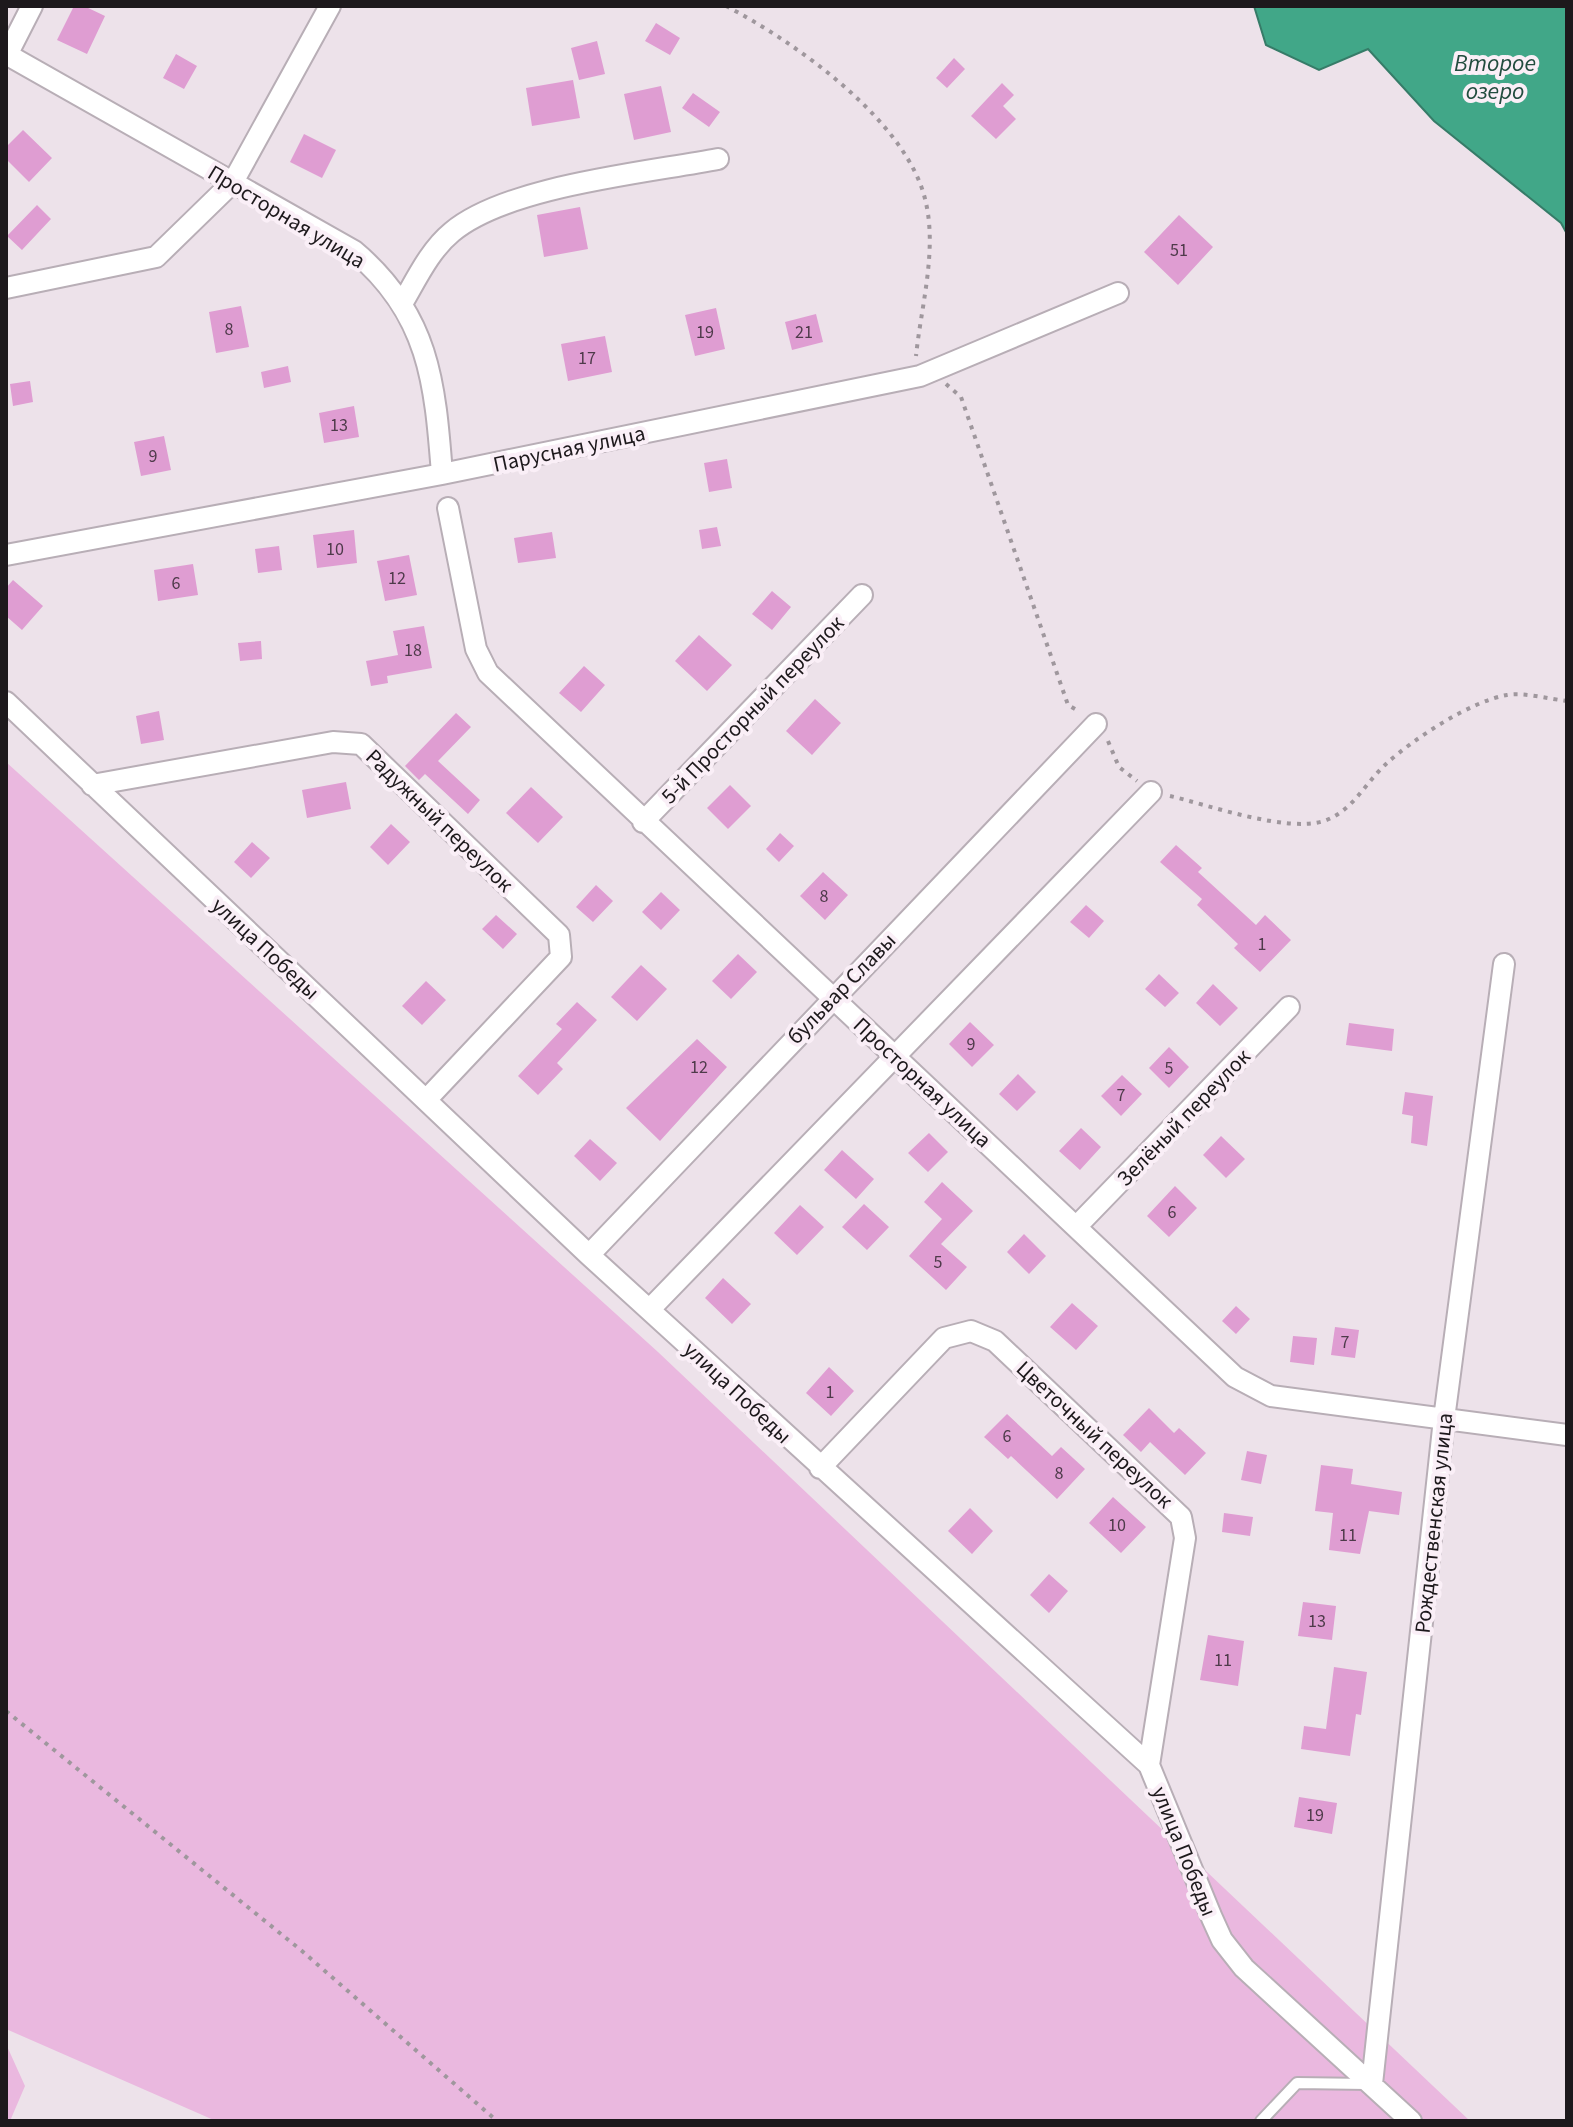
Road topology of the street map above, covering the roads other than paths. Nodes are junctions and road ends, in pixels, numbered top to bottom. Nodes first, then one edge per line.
1 (32, 6) edge
2 (330, 6) edge
3 (7, 54) edge
4 (718, 159) dead end
5 (233, 182) junction
6 (6, 288) edge
7 (1118, 293) dead end
8 (403, 302) junction
9 (442, 474) junction
10 (448, 508) dead end
11 (6, 555) edge
12 (862, 595) dead end
13 (6, 702) edge
14 (1096, 724) road end
15 (92, 785) junction
16 (1151, 792) road end
17 (643, 822) junction
18 (1504, 964) dead end
19 (833, 996) junction
20 (1289, 1007) dead end
21 (895, 1055) junction
22 (427, 1099) junction
23 (1076, 1227) junction
24 (589, 1255) junction
25 (650, 1309) junction
26 (1444, 1419) junction
27 (1567, 1435) edge
28 (820, 1468) junction
29 (1149, 1765) junction
30 (1372, 2084) junction
31 (1261, 2121) edge
32 (1411, 2121) edge

1 - 3 street
2 - 5 street
3 - 5 street, Просторная улица
4 - 8 street
5 - 6 street
5 - 8 street, Просторная улица
7 - 9 street, Парусная улица
8 - 9 street, Просторная улица
9 - 11 street, Парусная улица
10 - 17 street, Просторная улица
12 - 17 street, 5-й Просторный переулок
13 - 15 street, улица Победы
14 - 19 street, бульвар Славы
15 - 22 street, улица Победы
15 - 22 street, Радужный переулок
16 - 21 street
17 - 19 street, Просторная улица
18 - 26 street, Рождественская улица
19 - 21 street, Просторная улица
19 - 24 street, бульвар Славы
20 - 23 street, Зелёный переулок
21 - 23 street, Просторная улица
21 - 25 street
22 - 24 street, улица Победы
23 - 26 street, Просторная улица
24 - 25 street, улица Победы
25 - 28 street, улица Победы
26 - 27 street, Просторная улица
26 - 30 street, Рождественская улица
28 - 29 street, улица Победы
28 - 29 street, Цветочный переулок
29 - 30 street, улица Победы
30 - 31 lane
30 - 32 street, улица Победы

